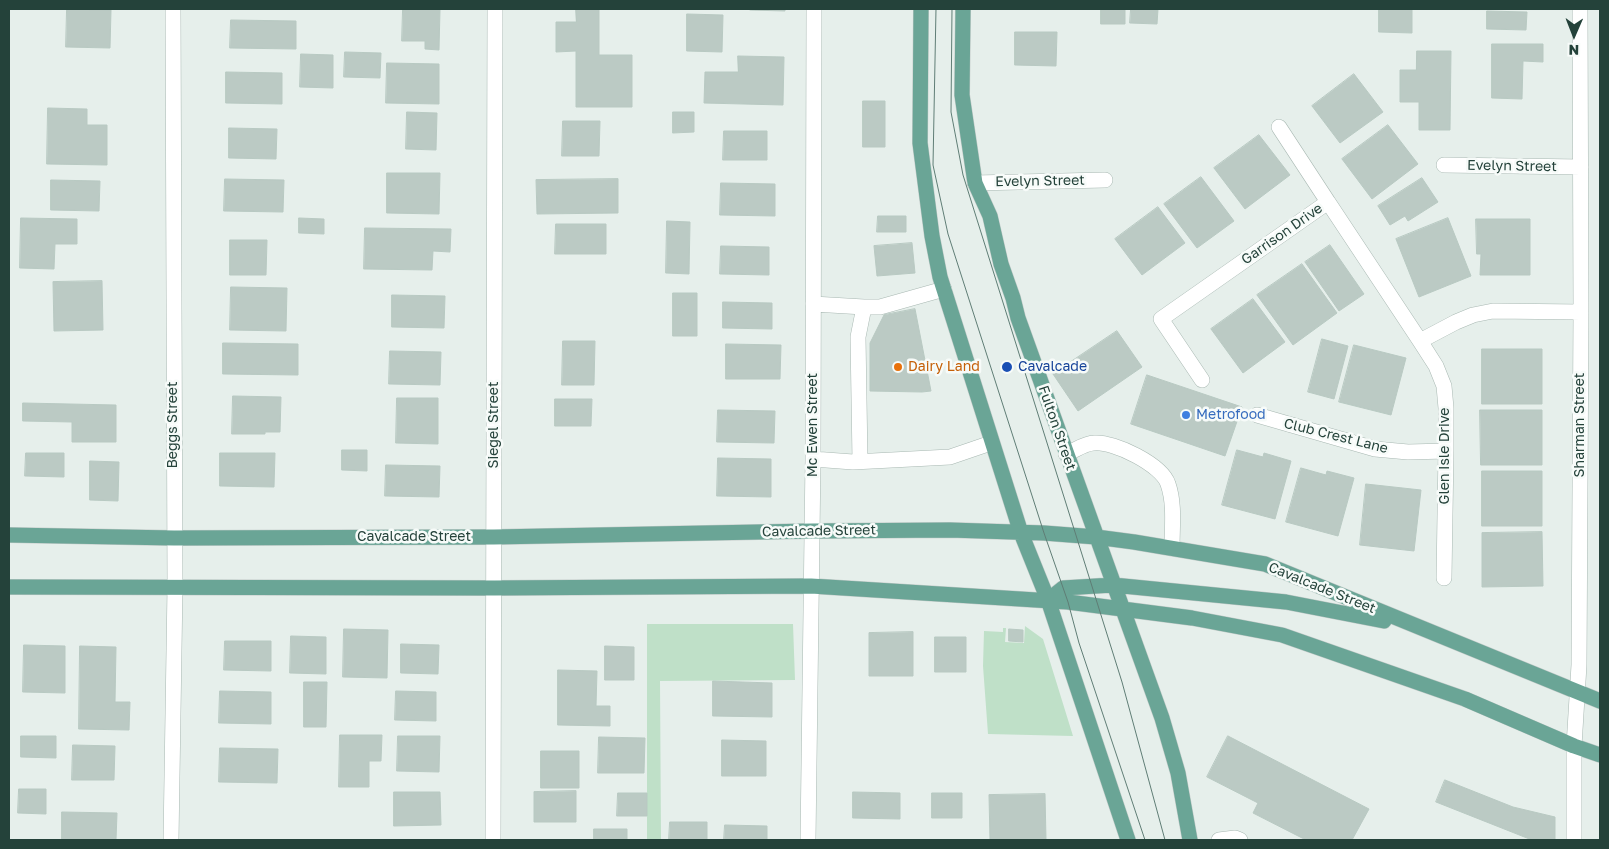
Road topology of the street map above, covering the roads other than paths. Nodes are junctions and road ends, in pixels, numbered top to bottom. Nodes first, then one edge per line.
1 (173, 9) edge
2 (495, 9) edge
3 (814, 9) edge
4 (921, 9) edge
5 (963, 9) edge
6 (1580, 9) edge
7 (1279, 127) dead end
8 (1444, 165) dead end
9 (1581, 167) junction
10 (1105, 180) dead end
11 (975, 182) junction
12 (1328, 202) junction
13 (944, 289) junction
14 (813, 304) junction
15 (864, 307) junction
16 (1581, 312) junction
17 (1420, 341) junction
18 (1202, 380) dead end
19 (1257, 415) dead end
20 (991, 443) junction
21 (1446, 451) junction
22 (1066, 454) junction
23 (813, 459) junction
24 (860, 461) junction
25 (812, 531) junction
26 (1021, 533) junction
27 (9, 535) edge
28 (494, 537) junction
29 (1096, 537) junction
30 (174, 538) junction
31 (1172, 548) junction
32 (1444, 578) dead end
33 (1113, 585) junction
34 (174, 586) junction
35 (811, 586) junction
36 (9, 587) edge
37 (494, 588) junction
38 (1048, 600) junction
39 (1122, 608) junction
40 (1418, 627) junction
41 (1577, 692) junction
42 (1600, 701) edge
43 (1574, 746) junction
44 (1600, 755) edge
45 (171, 840) edge
46 (493, 840) edge
47 (808, 840) edge
48 (1128, 840) edge
49 (1190, 840) edge
50 (1219, 840) edge
51 (1240, 840) edge
52 (1574, 840) edge

1 - 30 street, Beggs Street
2 - 28 street, Siegel Street
3 - 14 street, Mc Ewen Street
4 - 13 main road
5 - 11 main road, Fulton Street
6 - 9 street, Sharman Street
7 - 12 street
8 - 9 street, Evelyn Street
9 - 16 street, Sharman Street
10 - 11 street, Evelyn Street
11 - 22 main road, Fulton Street
12 - 17 street, Garrison Drive
12 - 18 street, Garrison Drive
13 - 15 street
13 - 20 main road
14 - 15 street
14 - 23 street, Mc Ewen Street
15 - 24 street
16 - 17 street
16 - 41 street, Sharman Street
17 - 21 street, Glen Isle Drive
19 - 21 street, Club Crest Lane
20 - 24 street
20 - 26 main road
21 - 32 street, Glen Isle Drive
22 - 29 main road, Fulton Street
22 - 31 street
23 - 24 street
23 - 25 street, Mc Ewen Street
25 - 26 main road, Cavalcade Street
25 - 28 main road, Cavalcade Street
25 - 35 street, Mc Ewen Street
26 - 29 main road, Cavalcade Street
26 - 38 main road
27 - 30 main road, Cavalcade Street
28 - 30 main road, Cavalcade Street
28 - 37 street, Siegel Street
29 - 31 main road, Cavalcade Street
29 - 33 main road, Fulton Street
30 - 34 street, Beggs Street
31 - 40 main road, Cavalcade Street
33 - 38 main road
33 - 39 main road, Fulton Street
33 - 40 main road
34 - 36 main road
34 - 37 main road
34 - 45 street, Beggs Street
35 - 37 main road
35 - 38 main road
35 - 47 street, Mc Ewen Street
37 - 46 street, Siegel Street
38 - 39 main road
38 - 48 main road
39 - 43 main road
39 - 49 main road, Fulton Street
40 - 41 main road, Cavalcade Street
41 - 42 main road, Cavalcade Street
41 - 43 street, Sharman Street
43 - 44 main road
43 - 52 street, Sharman Street
50 - 51 street

